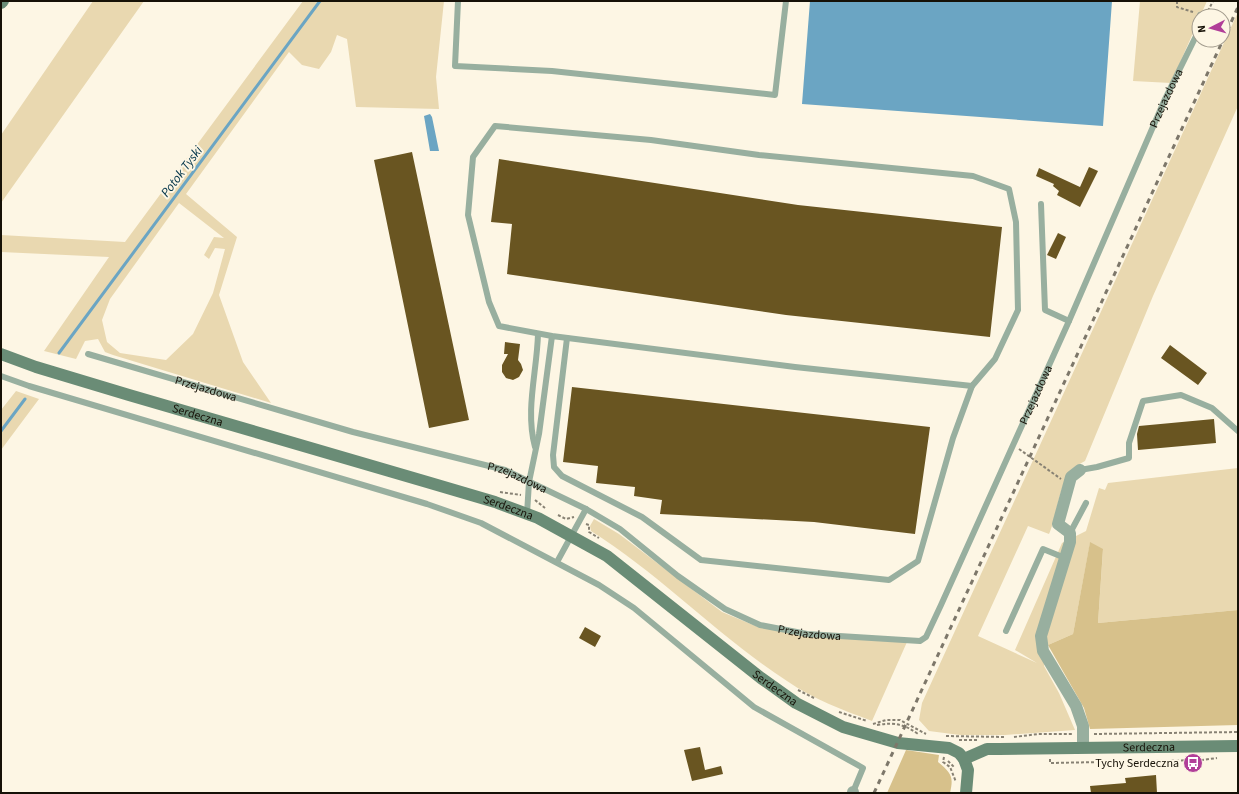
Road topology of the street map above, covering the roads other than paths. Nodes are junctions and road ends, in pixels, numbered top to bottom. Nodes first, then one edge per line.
1 (458, 1) edge
2 (786, 1) edge
3 (1191, 47) edge
4 (1041, 204) dead end
5 (1069, 321) junction
6 (538, 334) junction
7 (552, 336) junction
8 (567, 338) junction
9 (1, 354) edge
10 (88, 354) dead end
11 (1, 376) edge
12 (972, 386) junction
13 (1238, 431) edge
14 (535, 447) junction
15 (1080, 470) joint
16 (529, 482) junction
17 (1086, 503) dead end
18 (586, 509) junction
19 (527, 514) junction
20 (1070, 533) junction
21 (572, 536) junction
22 (1065, 558) junction
23 (557, 562) junction
24 (1006, 631) dead end
25 (1238, 746) edge
26 (1083, 747) junction
27 (964, 759) junction
28 (962, 790) edge
29 (853, 792) edge

1 - 2 lane
3 - 5 lane, Przejazdowa
4 - 5 lane
5 - 18 lane, Przejazdowa
6 - 7 lane
6 - 12 lane
6 - 14 lane
7 - 8 lane
7 - 14 lane
8 - 12 lane
8 - 12 lane
9 - 19 street, Serdeczna
10 - 16 lane, Przejazdowa
11 - 23 lane
13 - 15 lane
14 - 16 lane
15 - 20 street
16 - 18 lane, Przejazdowa
16 - 19 lane
17 - 20 lane
18 - 21 lane
19 - 21 street, Serdeczna
20 - 22 street
21 - 23 lane
21 - 27 street, Serdeczna
22 - 24 lane
22 - 26 street
23 - 29 lane
25 - 26 street, Serdeczna
26 - 27 street, Serdeczna
27 - 28 street

